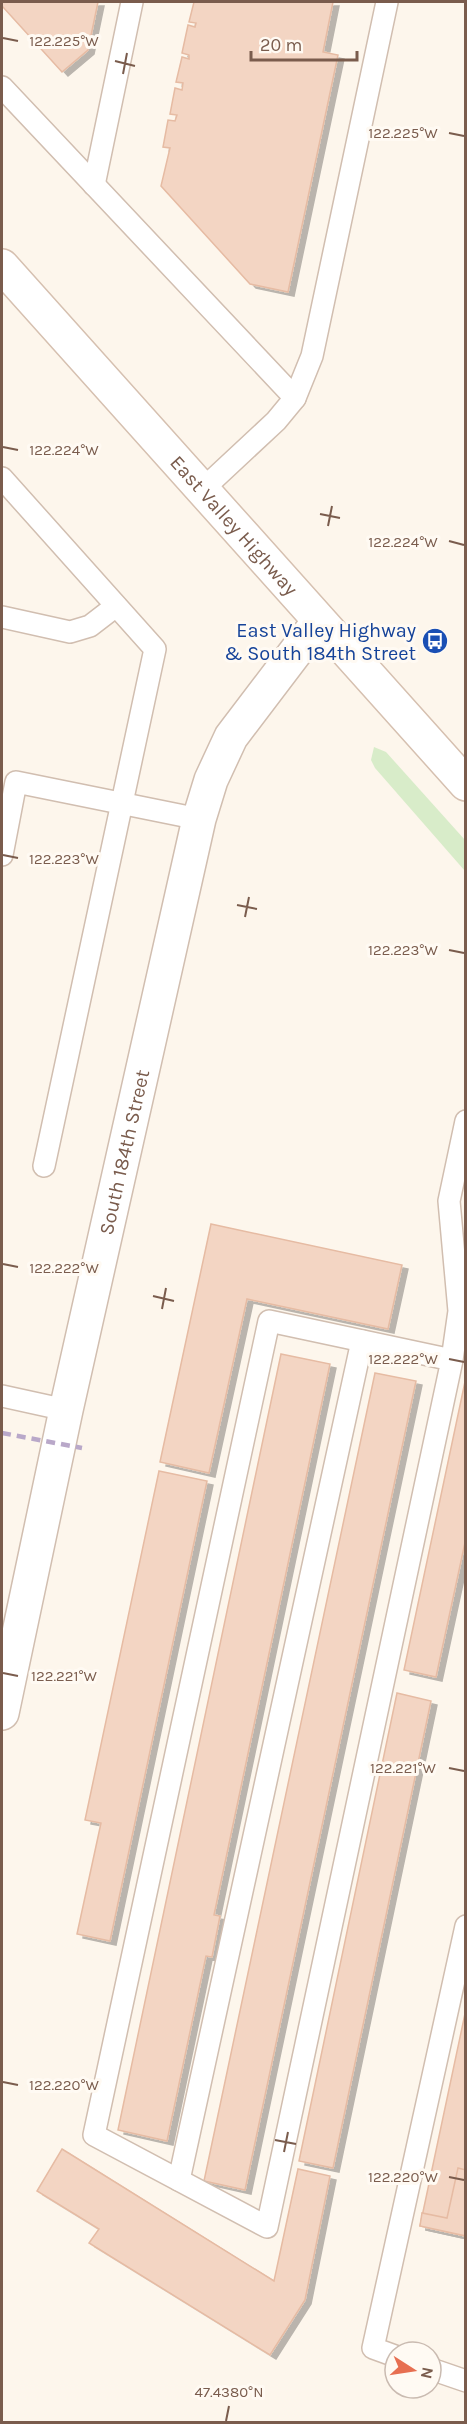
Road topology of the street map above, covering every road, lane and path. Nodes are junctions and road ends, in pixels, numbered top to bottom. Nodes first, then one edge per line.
1 (132, 2) edge
2 (387, 2) edge
3 (2, 87) edge
4 (94, 186) junction
5 (2, 266) edge
6 (295, 398) junction
7 (2, 478) edge
8 (202, 490) junction
9 (116, 606) junction
10 (2, 617) edge
11 (319, 621) junction
12 (465, 784) edge
13 (122, 803) junction
14 (199, 819) junction
15 (4, 831) edge
16 (2, 855) edge
17 (465, 1121) edge
18 (44, 1166) dead end
19 (362, 1341) junction
20 (452, 1360) junction
21 (2, 1396) edge
22 (66, 1410) junction
23 (2, 1713) edge
24 (465, 1926) edge
25 (179, 2180) junction
26 (383, 2352) edge
27 (443, 2373) edge
28 (465, 2381) edge

1 - 4 lane
2 - 6 lane
3 - 4 lane
4 - 6 lane
5 - 8 street, East Valley Highway
6 - 8 lane
7 - 9 lane
8 - 11 street, East Valley Highway
9 - 10 lane
9 - 13 lane
11 - 12 street, East Valley Highway
11 - 14 street, South 184th Street
13 - 14 lane
13 - 15 lane
13 - 18 lane
14 - 22 street, South 184th Street
15 - 16 lane
17 - 20 lane
19 - 20 lane
19 - 25 lane
19 - 25 lane
20 - 25 lane
21 - 22 lane
22 - 23 street, South 184th Street
24 - 26 lane
27 - 28 lane

